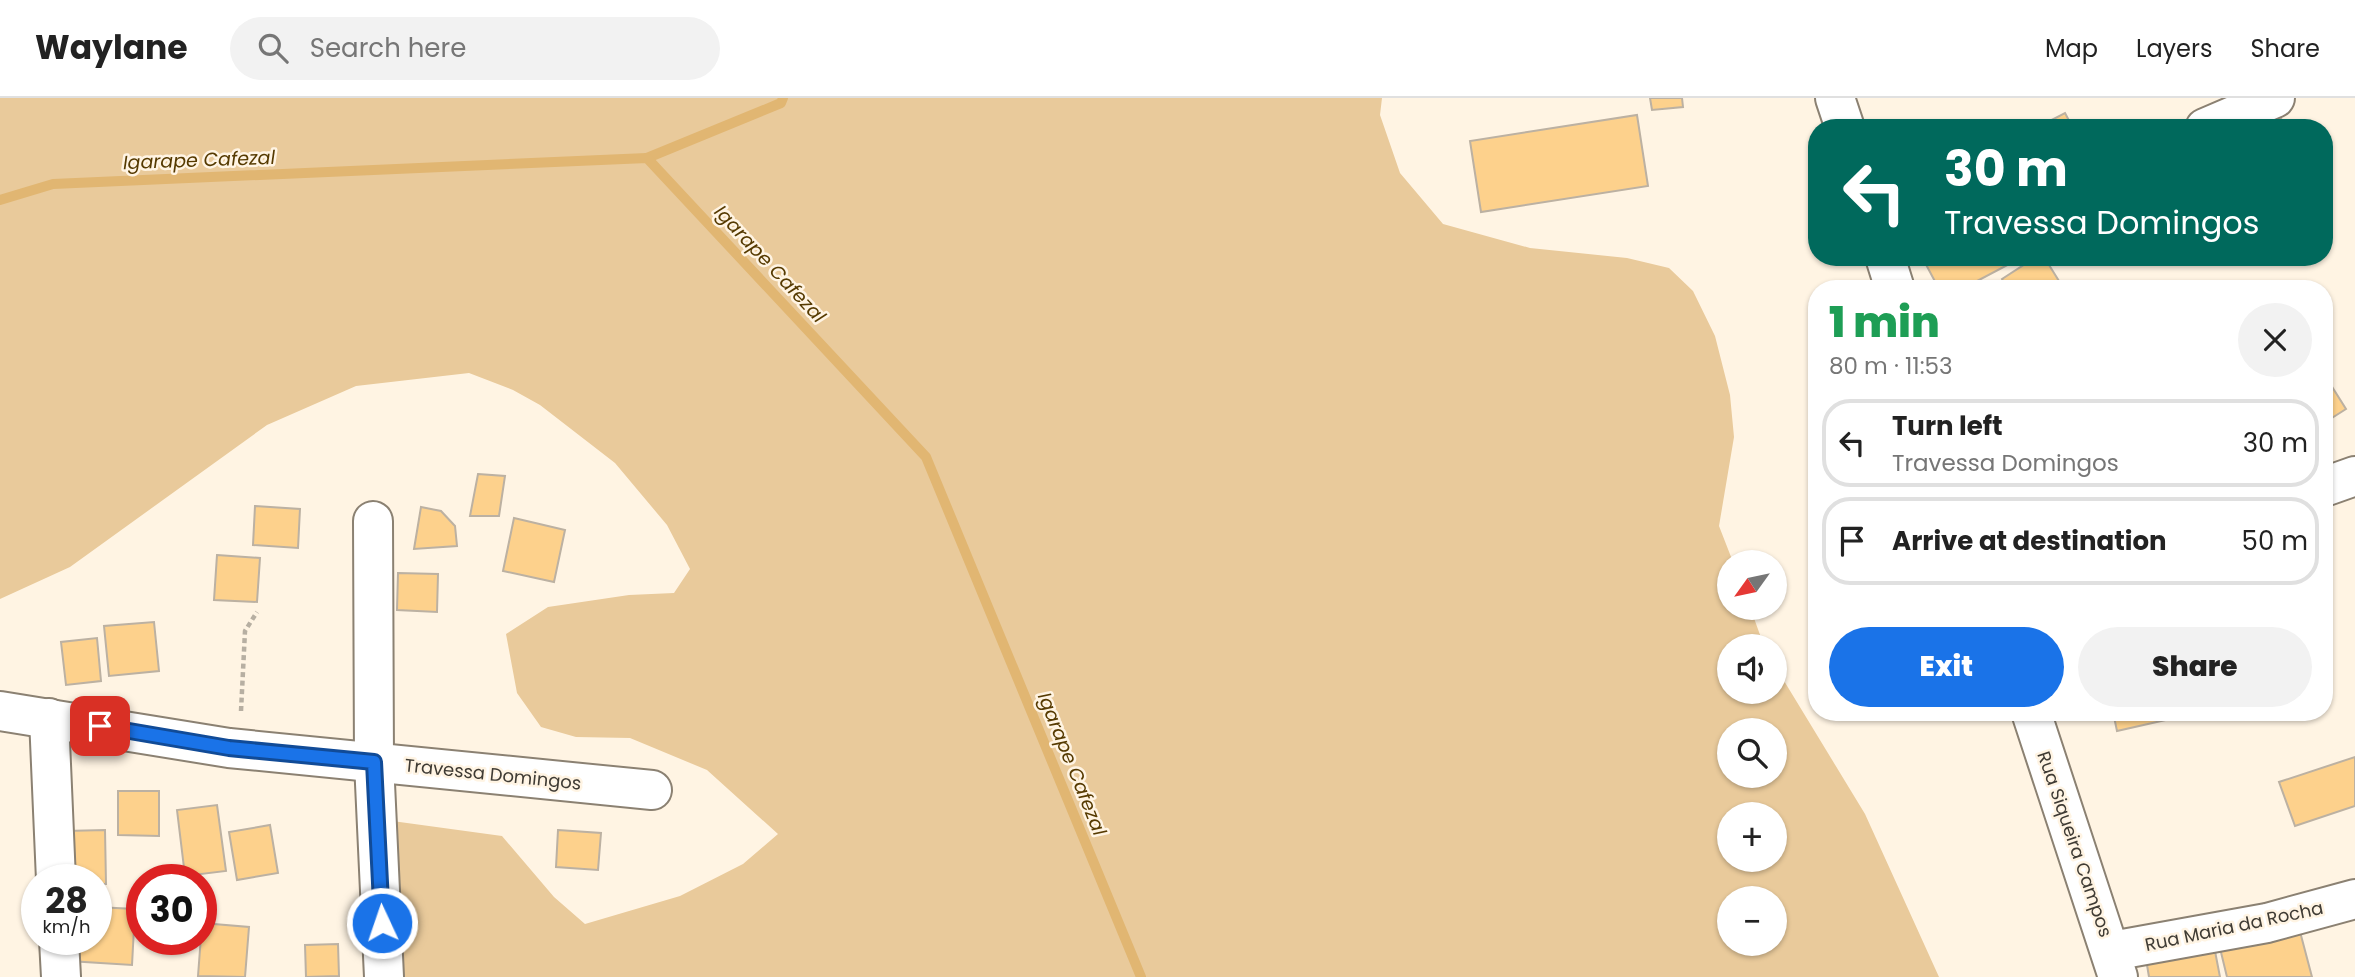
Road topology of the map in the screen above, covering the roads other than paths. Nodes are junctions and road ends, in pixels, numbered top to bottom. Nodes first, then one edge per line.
1 (1835, 98) edge
2 (2275, 98) edge
3 (1842, 119) edge
4 (2226, 119) edge
5 (2355, 476) edge
6 (2333, 484) edge
7 (373, 521) dead end
8 (0, 711) edge
9 (49, 718) junction
10 (2034, 721) edge
11 (374, 762) junction
12 (653, 790) dead end
13 (56, 864) edge
14 (2355, 899) edge
15 (60, 955) edge
16 (2115, 964) edge
17 (61, 977) edge
18 (384, 977) edge

1 - 3 street
2 - 4 street
5 - 6 street
7 - 11 street
8 - 9 street, Travessa Domingos
9 - 11 street, Travessa Domingos
9 - 13 street
10 - 16 street, Rua Siqueira Campos
11 - 12 street, Travessa Domingos
11 - 18 street
14 - 16 street, Rua Maria da Rocha
15 - 17 street

